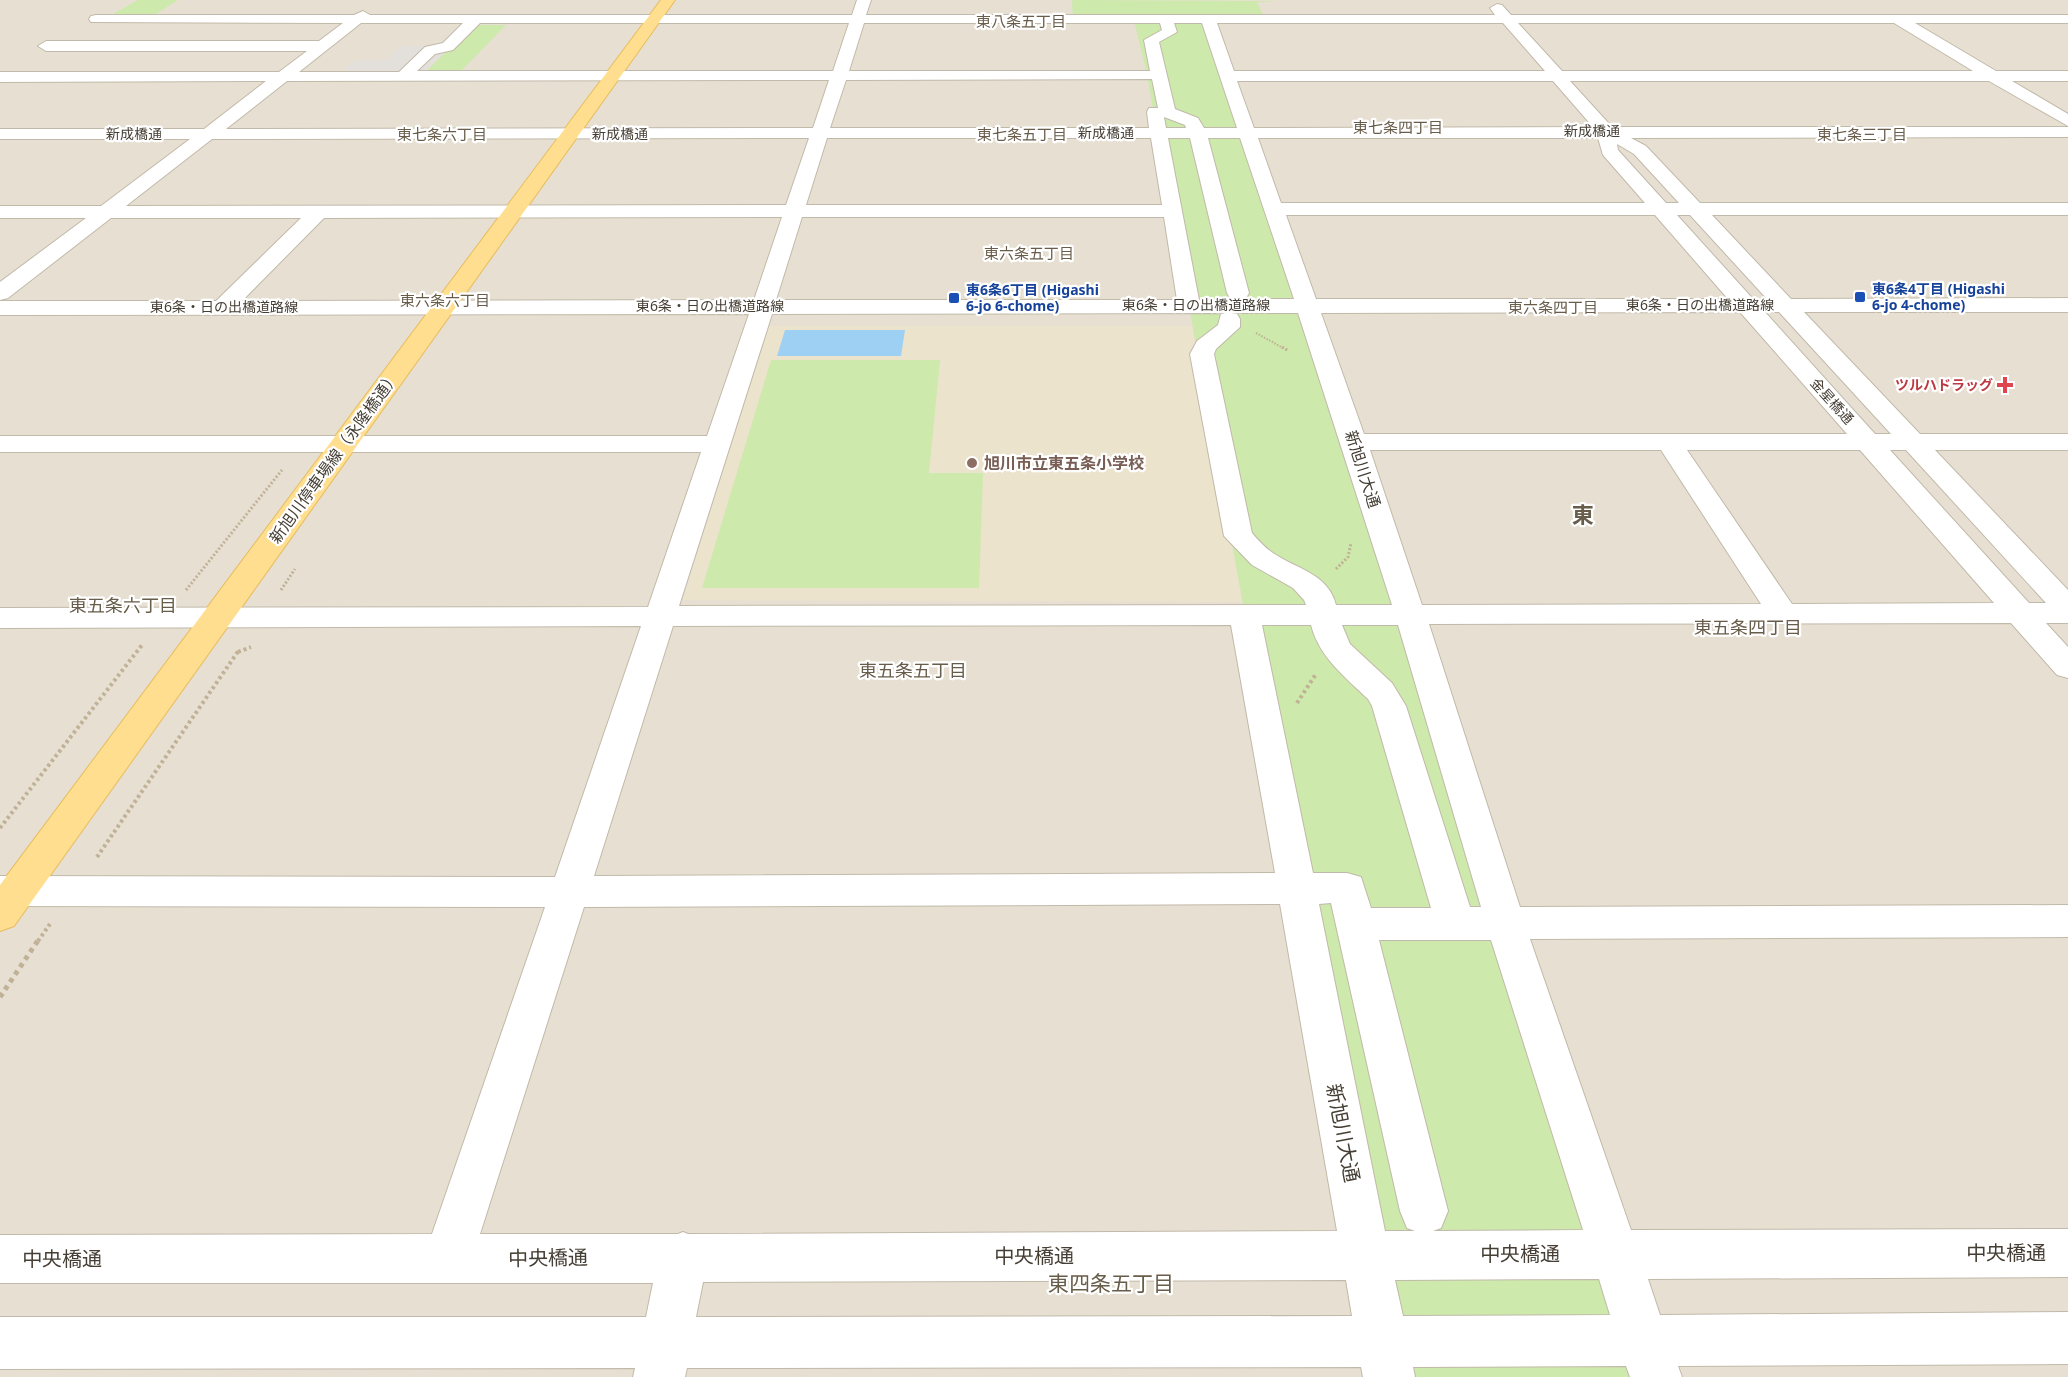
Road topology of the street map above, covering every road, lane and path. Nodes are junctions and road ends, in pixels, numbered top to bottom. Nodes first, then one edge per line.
1 (382, 0) edge
2 (1490, 0) edge
3 (122, 5) dead end
4 (1991, 5) dead end
5 (660, 10) edge
6 (861, 10) edge
7 (358, 19) junction
8 (1208, 19) junction
9 (1506, 19) junction
10 (1897, 19) junction
11 (2019, 19) junction
12 (2068, 19) edge
13 (476, 20) junction
14 (1134, 20) junction
15 (1166, 20) junction
16 (86, 24) junction
17 (321, 46) junction
18 (390, 61) dead end
19 (18, 62) dead end
20 (0, 72) edge
21 (1148, 75) junction
22 (1228, 76) junction
23 (1559, 76) junction
24 (1992, 76) junction
25 (2068, 76) edge
26 (0, 77) edge
27 (282, 77) junction
28 (359, 77) junction
29 (402, 77) junction
30 (611, 77) junction
31 (838, 77) junction
32 (2068, 121) edge
33 (1606, 131) junction
34 (2068, 132) edge
35 (1159, 133) junction
36 (1198, 133) junction
37 (1249, 133) junction
38 (0, 134) edge
39 (209, 134) junction
40 (568, 134) junction
41 (820, 134) junction
42 (1274, 209) junction
43 (2068, 209) edge
44 (1661, 210) junction
45 (1695, 210) junction
46 (794, 211) junction
47 (1172, 211) junction
48 (0, 212) edge
49 (104, 212) junction
50 (318, 212) junction
51 (510, 213) junction
52 (0, 293) edge
53 (1190, 305) junction
54 (1308, 305) junction
55 (1746, 305) junction
56 (1784, 305) junction
57 (2068, 305) edge
58 (444, 306) junction
59 (224, 307) junction
60 (762, 307) junction
61 (0, 308) edge
62 (1240, 314) junction
63 (1294, 356) dead end
64 (1354, 442) junction
65 (1669, 442) junction
66 (1868, 442) junction
67 (1912, 442) junction
68 (2068, 442) edge
69 (0, 444) edge
70 (303, 444) junction
71 (343, 444) junction
72 (717, 444) junction
73 (1351, 543) dead end
74 (296, 569) dead end
75 (1322, 606) junction
76 (2068, 608) edge
77 (2068, 613) edge
78 (1783, 614) junction
79 (2020, 614) junction
80 (1245, 615) junction
81 (1411, 615) junction
82 (218, 616) junction
83 (262, 616) junction
84 (662, 616) junction
85 (164, 617) junction
86 (0, 618) edge
87 (2068, 667) edge
88 (0, 828) edge
89 (1297, 888) junction
90 (73, 891) junction
91 (571, 892) junction
92 (6, 899) edge
93 (2068, 921) edge
94 (1505, 923) junction
95 (1355, 924) junction
96 (1456, 924) junction
97 (0, 997) edge
98 (1424, 1211) dead end
99 (2068, 1253) edge
100 (1615, 1254) junction
101 (1366, 1255) junction
102 (683, 1256) junction
103 (0, 1259) edge
104 (448, 1259) junction
105 (2068, 1338) edge
106 (0, 1343) edge
107 (1385, 1358) edge
108 (1650, 1358) edge
109 (662, 1359) edge

1 - 7 street
2 - 9 street, 金星橋通
3 - 16 street
4 - 11 street
5 - 6 street
5 - 13 street
5 - 30 main road, 新旭川停車場線（永隆橋通）
6 - 14 street
6 - 31 street
7 - 13 street
7 - 16 street
7 - 17 street
8 - 9 street
8 - 15 street
8 - 22 street, 新旭川大通
9 - 10 street
9 - 23 street, 金星橋通
10 - 11 street
10 - 24 street
11 - 12 street
13 - 29 street
14 - 15 street
14 - 21 street
15 - 36 street
16 - 17 street
17 - 27 street
18 - 28 street
19 - 20 street
21 - 31 street
21 - 35 street
22 - 23 street
22 - 37 street, 新旭川大通
23 - 24 street
23 - 33 street, 金星橋通
24 - 25 street
24 - 32 street
26 - 27 street
27 - 28 street
27 - 39 street
28 - 29 street
29 - 30 street
30 - 31 street
30 - 40 main road, 新旭川停車場線（永隆橋通）
31 - 41 street
33 - 34 street, 新成橋通
33 - 37 street, 新成橋通
33 - 44 street, 金星橋通
33 - 45 street, 金星橋通
35 - 36 street, 新成橋通
35 - 41 street, 新成橋通
35 - 47 street
36 - 37 street, 新成橋通
36 - 62 street
37 - 42 street, 新旭川大通
38 - 39 street, 新成橋通
39 - 40 street, 新成橋通
39 - 49 street
40 - 41 street, 新成橋通
40 - 51 main road, 新旭川停車場線（永隆橋通）
41 - 46 street
42 - 44 street
42 - 54 street, 新旭川大通
43 - 45 street
44 - 45 street
44 - 55 street, 金星橋通
45 - 56 street, 金星橋通
46 - 47 street
46 - 51 street
46 - 60 street
47 - 53 street
48 - 49 street
49 - 50 street
49 - 52 street
50 - 51 street
50 - 59 street
51 - 58 main road, 新旭川停車場線（永隆橋通）
53 - 54 street, 東6条・日の出橋道路線
53 - 60 street, 東6条・日の出橋道路線
54 - 55 street, 東6条・日の出橋道路線
54 - 64 street, 新旭川大通
55 - 56 street, 東6条・日の出橋道路線
55 - 66 street, 金星橋通
56 - 57 street, 東6条・日の出橋道路線
56 - 67 street, 金星橋通
58 - 59 street, 東6条・日の出橋道路線
58 - 60 street, 東6条・日の出橋道路線
58 - 71 main road, 新旭川停車場線（永隆橋通）
59 - 61 street, 東6条・日の出橋道路線
60 - 72 street
62 - 63 path
62 - 75 street
64 - 65 street
64 - 81 street, 新旭川大通
65 - 66 street
65 - 78 street
66 - 67 street
66 - 79 street, 金星橋通
67 - 68 street
67 - 76 street, 金星橋通
69 - 70 street
70 - 71 street
70 - 85 path
71 - 72 street
71 - 82 main road, 新旭川停車場線（永隆橋通）
72 - 84 street
73 - 75 path
74 - 83 path
75 - 80 street
75 - 81 street
75 - 96 street
77 - 79 street
78 - 79 street
78 - 81 street
79 - 87 street, 金星橋通
80 - 84 street
80 - 89 street, 新旭川大通
81 - 94 street, 新旭川大通
82 - 83 street
82 - 85 street
82 - 92 main road, 新旭川停車場線（永隆橋通）
83 - 84 street
83 - 90 path
84 - 91 street
85 - 86 street
85 - 88 path
89 - 91 street
89 - 95 street
89 - 101 street, 新旭川大通
90 - 91 street
90 - 92 street
90 - 97 path
91 - 104 street
93 - 94 street
94 - 96 street
94 - 100 street, 新旭川大通
95 - 96 street
95 - 98 street
99 - 100 street, 中央橋通
100 - 101 street, 中央橋通
100 - 108 street, 新旭川大通
101 - 102 street, 中央橋通
101 - 107 street, 新旭川大通
102 - 104 street, 中央橋通
102 - 109 street
103 - 104 street, 中央橋通
105 - 108 street
106 - 109 street
107 - 108 street
107 - 109 street

